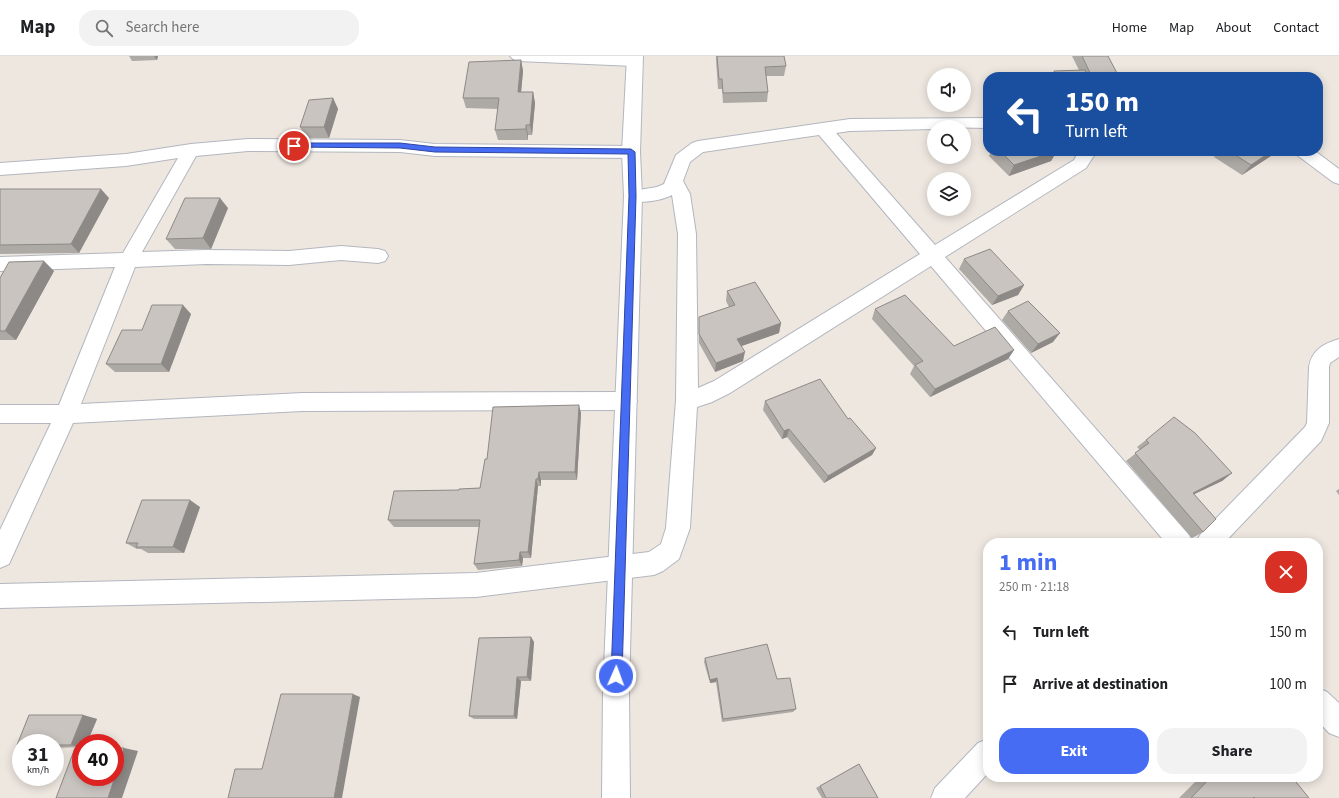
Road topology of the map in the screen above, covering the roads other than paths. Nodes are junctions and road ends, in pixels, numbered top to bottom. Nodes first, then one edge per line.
1 (518, 56) edge
2 (634, 59) edge
3 (983, 123) edge
4 (823, 129) junction
5 (191, 150) junction
6 (631, 152) junction
7 (1085, 156) edge
8 (1310, 156) edge
9 (0, 169) edge
10 (1339, 178) edge
11 (674, 181) junction
12 (633, 196) junction
13 (378, 256) dead end
14 (933, 256) junction
15 (128, 260) junction
16 (0, 264) edge
17 (1339, 347) edge
18 (687, 400) junction
19 (626, 402) junction
20 (0, 414) edge
21 (66, 414) junction
22 (1178, 538) edge
23 (1213, 538) edge
24 (0, 556) edge
25 (620, 567) junction
26 (0, 596) edge
27 (1323, 706) edge
28 (1339, 723) edge
29 (983, 758) edge
30 (616, 798) edge
31 (946, 798) edge

1 - 2 street
2 - 6 street
3 - 4 street
4 - 11 street
4 - 14 street
5 - 6 street
5 - 9 street
5 - 15 street
6 - 12 street
7 - 14 street
8 - 10 street
11 - 12 street
11 - 18 street
12 - 19 street
13 - 15 street
14 - 18 street
14 - 22 street
15 - 16 street
15 - 21 street
17 - 23 street
18 - 25 street
19 - 21 street
19 - 25 street
20 - 21 street
21 - 24 street
25 - 26 street
25 - 30 street
27 - 28 street
29 - 31 street

